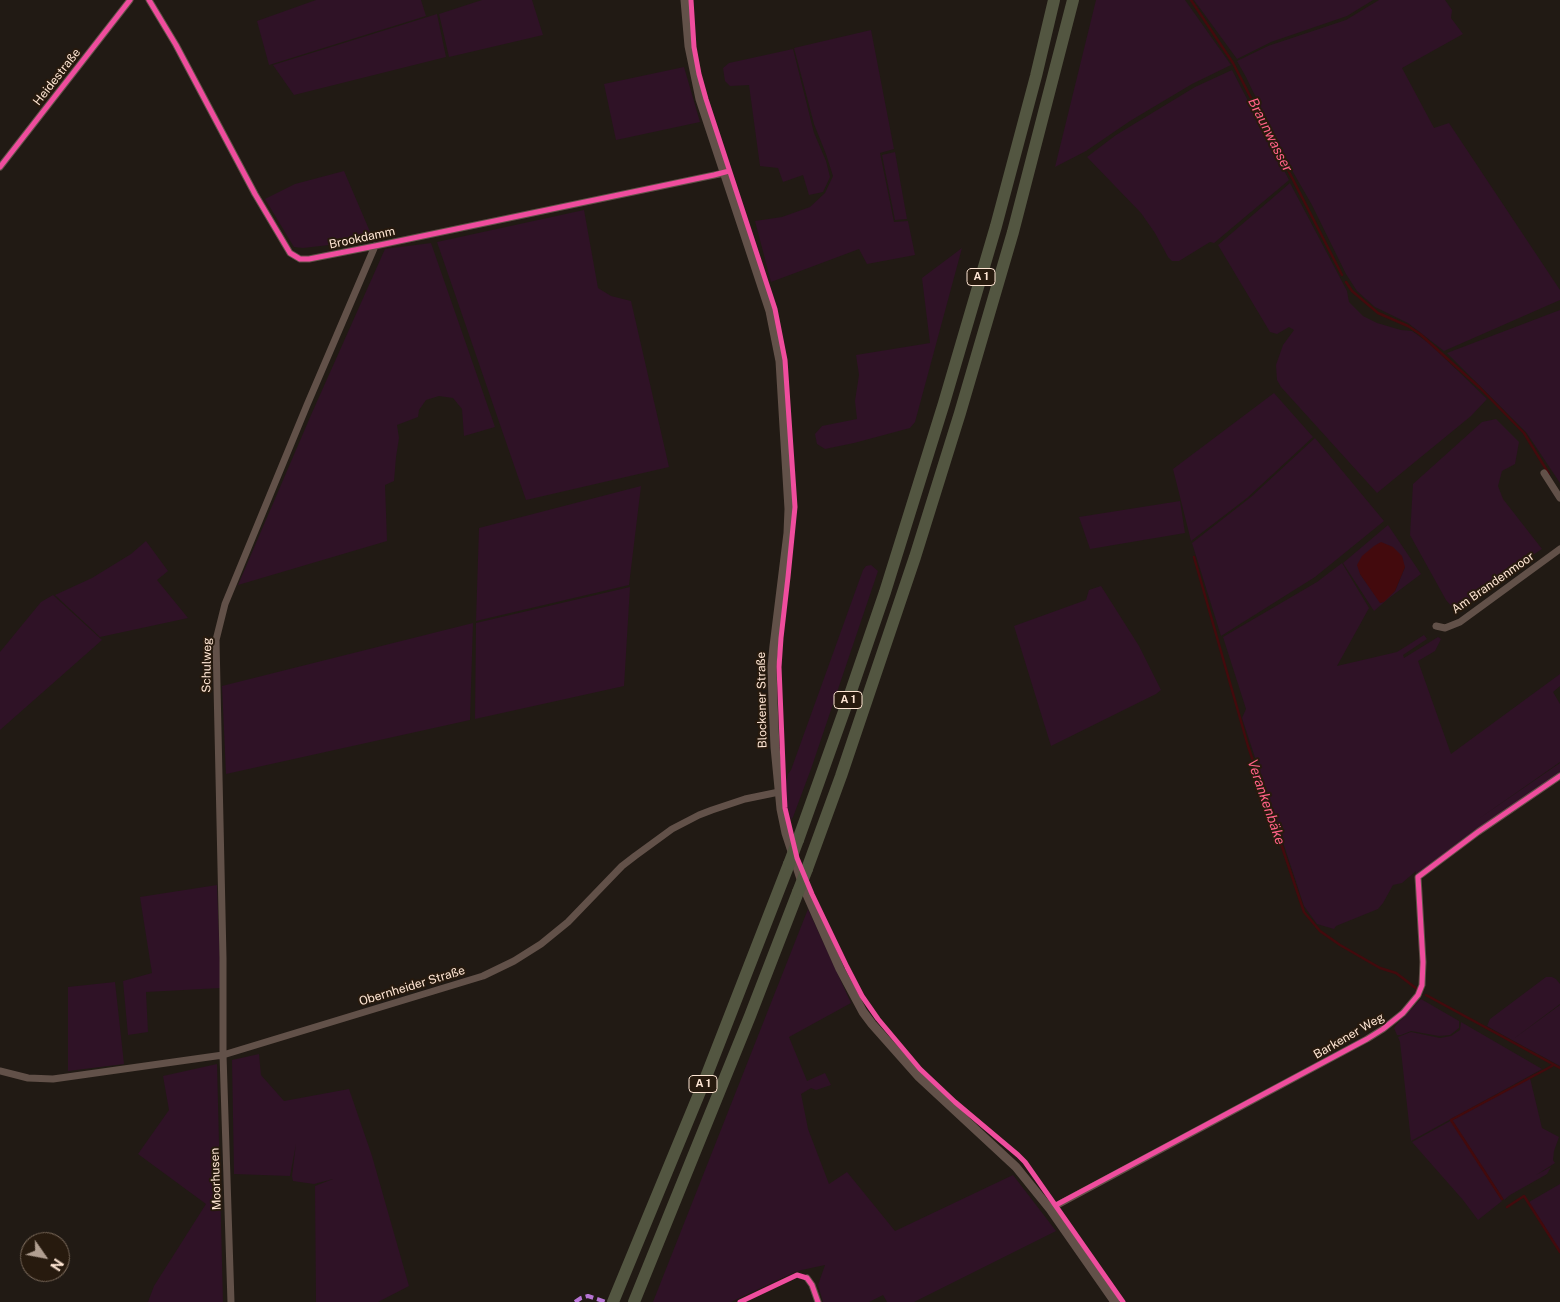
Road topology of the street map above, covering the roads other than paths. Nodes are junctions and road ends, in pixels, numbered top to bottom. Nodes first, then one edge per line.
1 (130, 0) edge
2 (149, 0) edge
3 (685, 0) edge
4 (1054, 0) edge
5 (1074, 0) edge
6 (0, 167) edge
7 (724, 173) junction
8 (375, 246) junction
9 (1544, 473) dead end
10 (1560, 498) edge
11 (1560, 549) edge
12 (1436, 626) dead end
13 (1560, 776) edge
14 (779, 792) junction
15 (223, 1055) junction
16 (0, 1071) edge
17 (1050, 1209) junction
18 (807, 1278) dead end
19 (230, 1302) edge
20 (613, 1302) edge
21 (634, 1302) edge
22 (818, 1302) edge
23 (1115, 1302) edge

1 - 6 street, Heidestraße
2 - 8 street, Brookdamm
3 - 7 street, Blockener Straße
4 - 20 highway, A 1, bridge
5 - 21 highway, A 1, bridge
7 - 8 street, Brookdamm
7 - 14 street, Blockener Straße
8 - 15 street, Schulweg
9 - 10 street
11 - 12 street, Am Brandenmoor
13 - 17 street, Barkener Weg
14 - 15 street, Obernheider Straße
14 - 17 street, Blockener Straße
15 - 16 street, Obernheider Straße
15 - 19 street, Moorhusen
17 - 23 street, Blockener Straße
18 - 22 street

